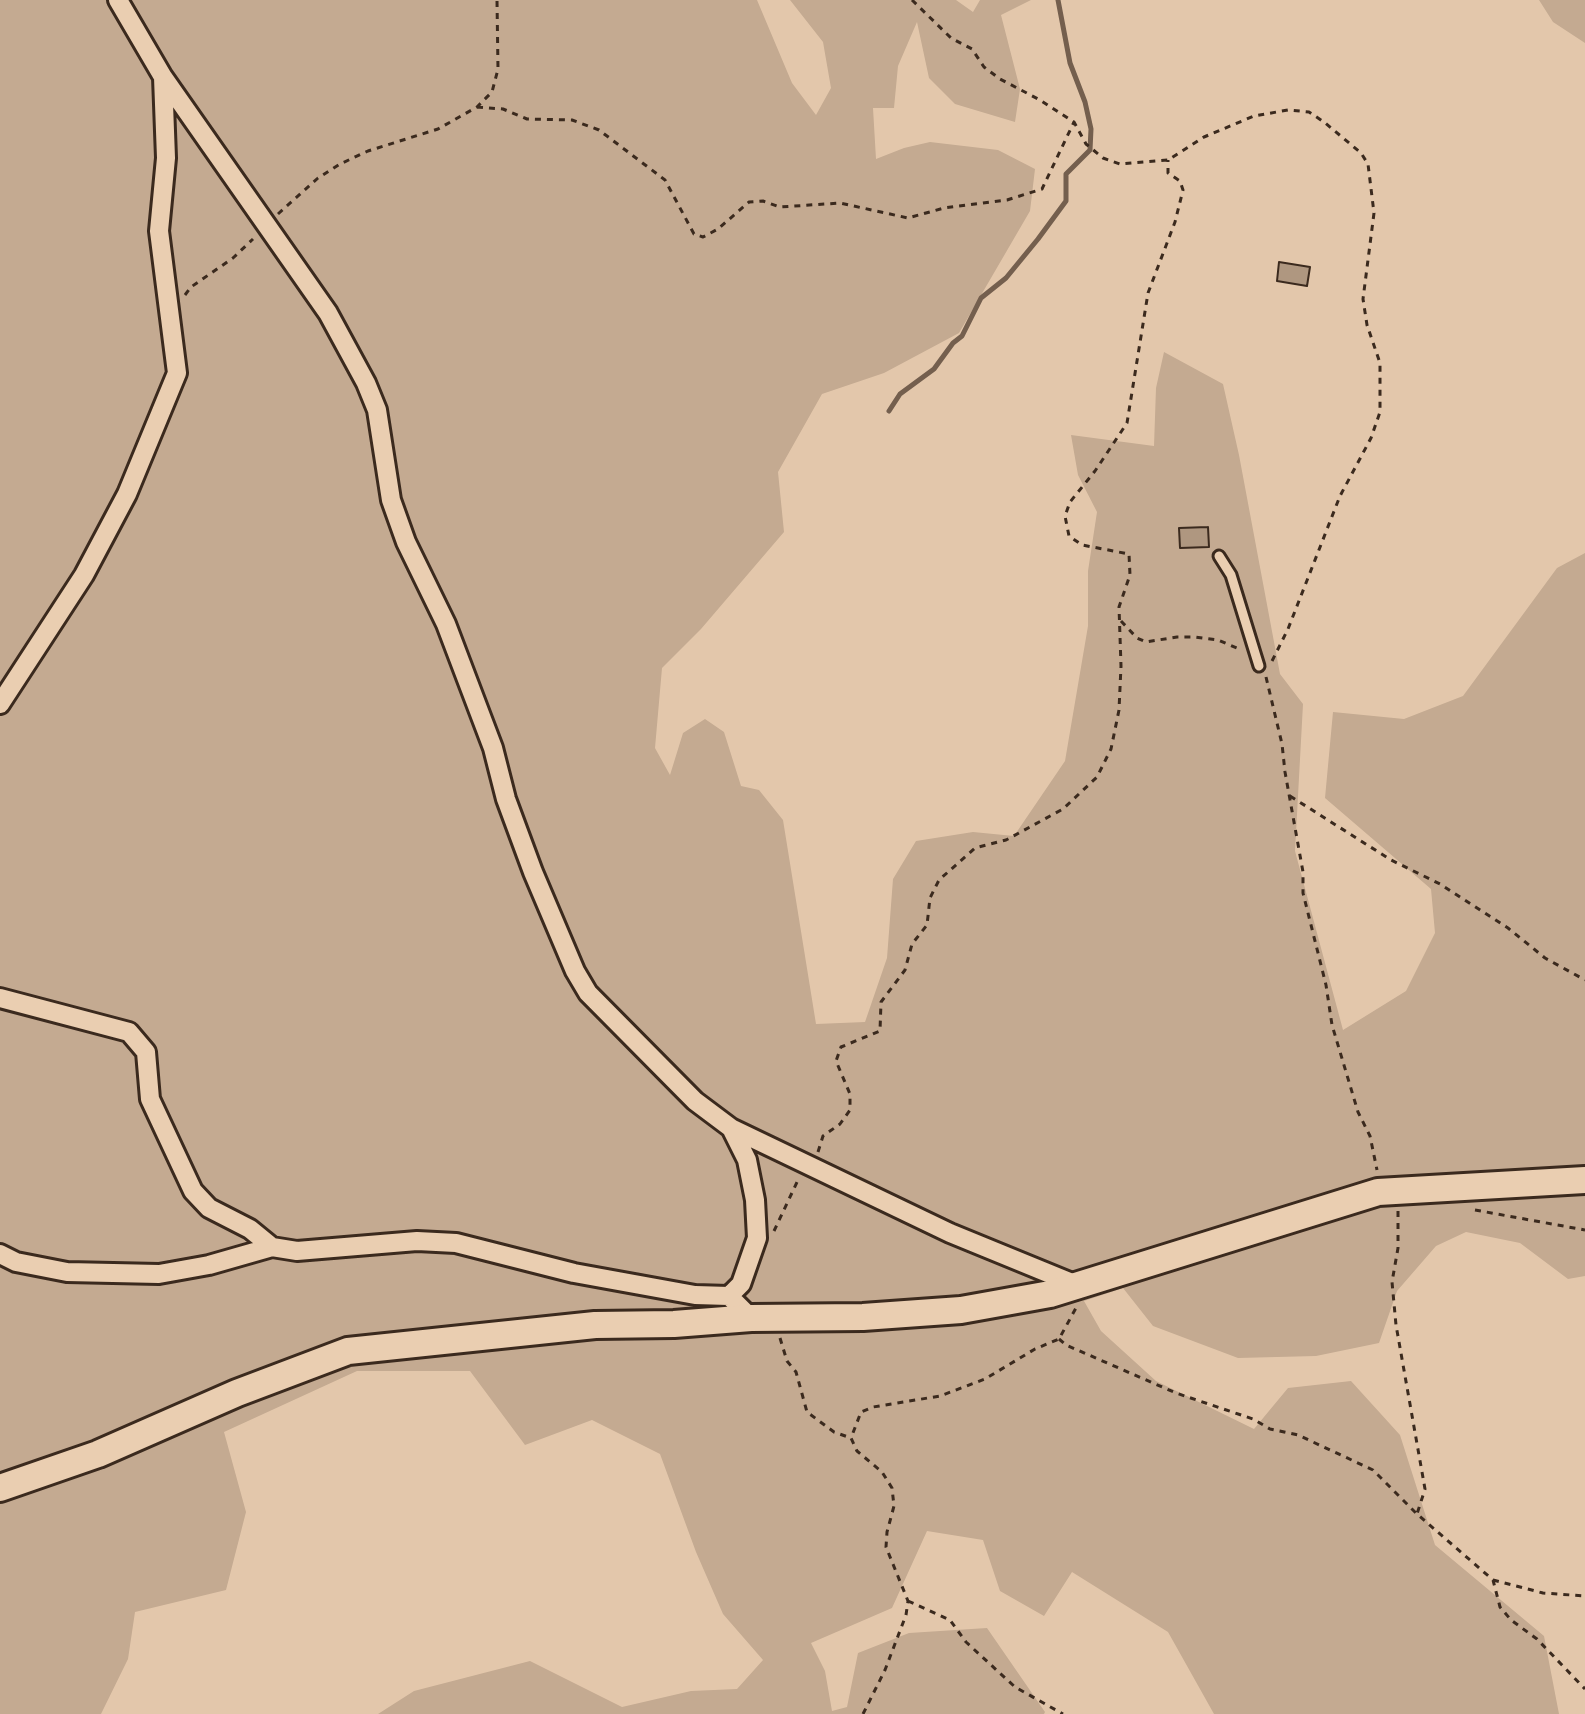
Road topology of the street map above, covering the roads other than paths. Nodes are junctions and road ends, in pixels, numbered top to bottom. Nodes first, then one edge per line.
1 (118, 0) edge
2 (163, 77) junction
3 (1219, 556) dead end
4 (1262, 670) road end
5 (0, 704) edge
6 (0, 998) edge
7 (731, 1128) junction
8 (1585, 1180) edge
9 (272, 1247) junction
10 (0, 1254) edge
11 (1087, 1282) junction
12 (729, 1296) junction
13 (751, 1318) junction
14 (0, 1488) edge

1 - 2 street
2 - 5 street
2 - 7 street
3 - 4 lane
6 - 9 street
7 - 11 street
7 - 12 street
8 - 11 street
9 - 10 street
9 - 12 street
11 - 13 street
12 - 13 street
13 - 14 street

